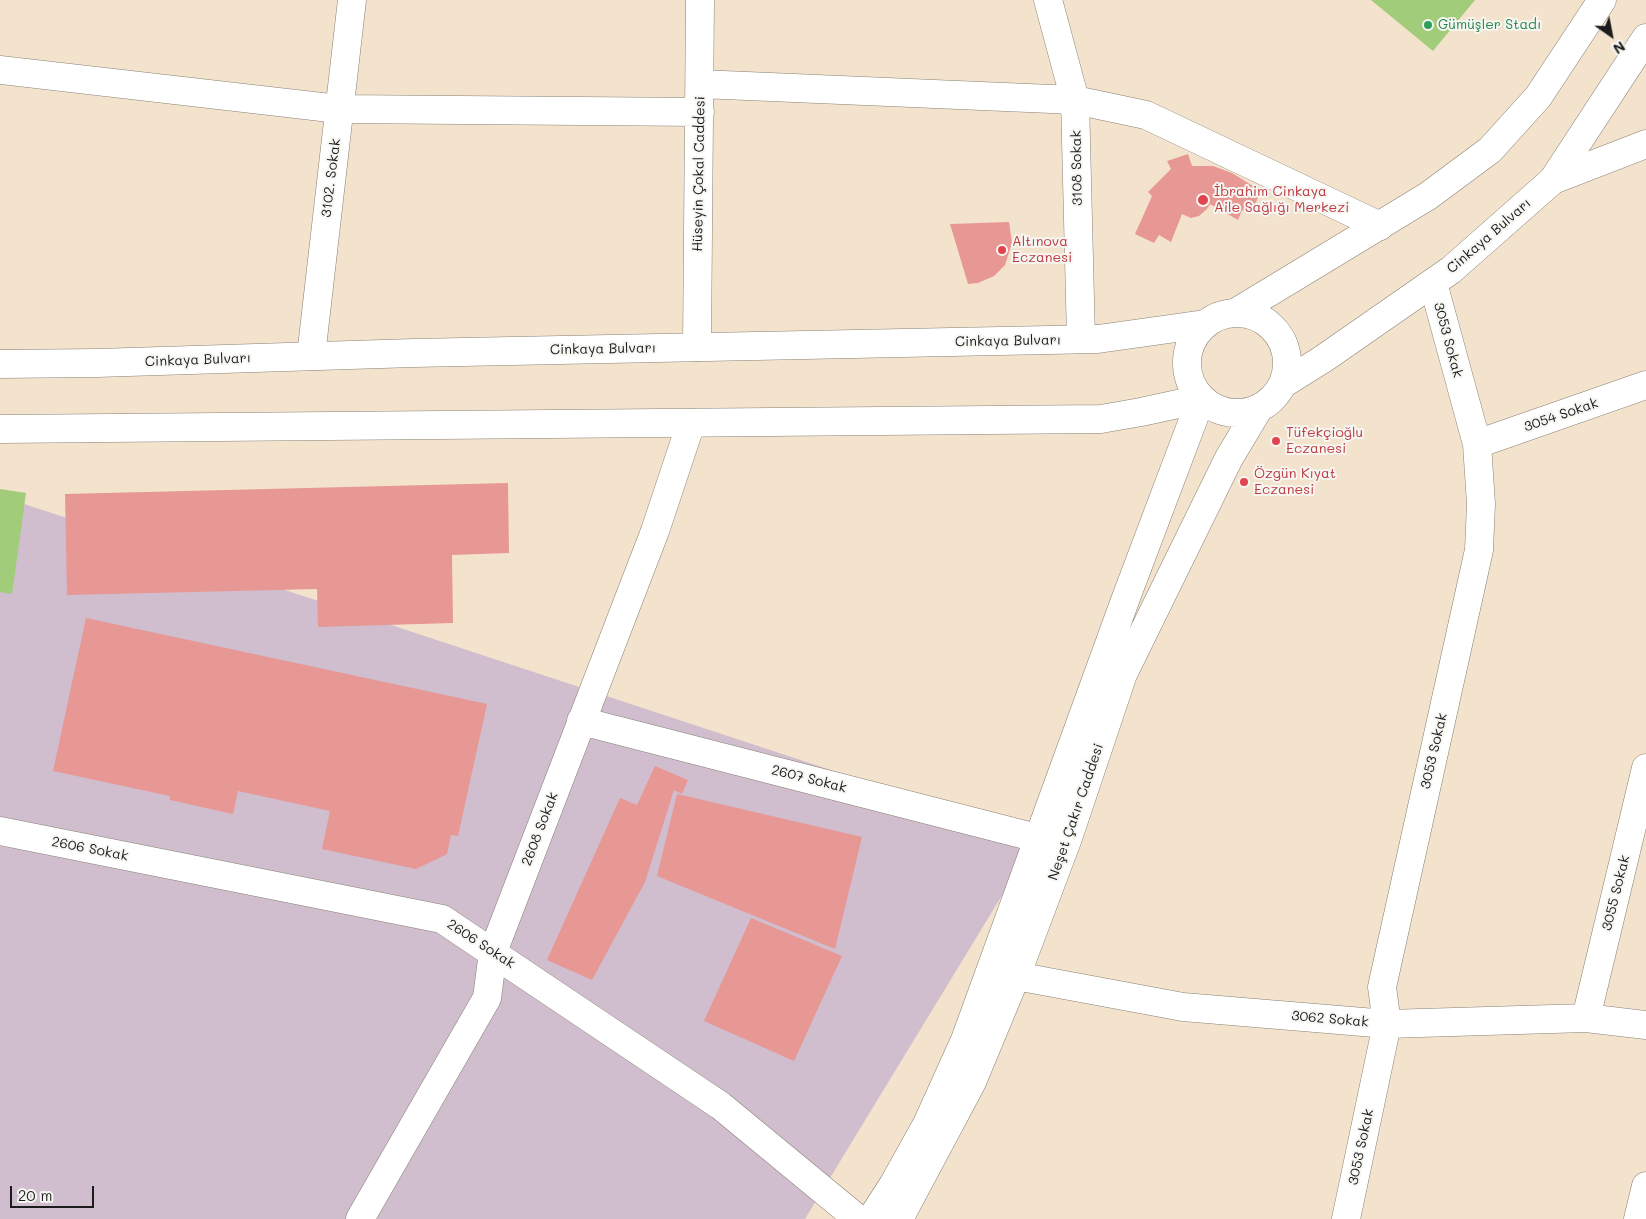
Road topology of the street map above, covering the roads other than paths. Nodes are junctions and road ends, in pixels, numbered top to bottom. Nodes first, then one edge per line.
1 (352, 0) edge
2 (700, 0) edge
3 (1048, 0) edge
4 (1602, 0) edge
5 (1646, 38) edge
6 (0, 70) edge
7 (700, 84) junction
8 (1075, 100) junction
9 (339, 110) junction
10 (700, 112) junction
11 (1646, 144) edge
12 (1553, 180) junction
13 (1380, 226) junction
14 (1433, 283) junction
15 (1235, 313) junction
16 (1205, 324) junction
17 (1082, 339) junction
18 (697, 347) junction
19 (311, 356) junction
20 (0, 364) edge
21 (1283, 384) junction
22 (1646, 385) edge
23 (1201, 399) junction
24 (1259, 408) junction
25 (691, 423) junction
26 (0, 429) edge
27 (1477, 444) junction
28 (581, 720) junction
29 (1646, 768) edge
30 (0, 831) edge
31 (1038, 838) junction
32 (493, 952) junction
33 (1016, 976) junction
34 (1586, 1018) junction
35 (1386, 1024) junction
36 (1646, 1025) edge
37 (1646, 1186) edge
38 (360, 1219) edge
39 (858, 1219) edge
40 (871, 1219) edge
41 (898, 1219) edge
42 (1346, 1219) edge
43 (1638, 1219) edge

1 - 9 street, 3102. Sokak
2 - 7 street, Hüseyin Çokal Caddesi
3 - 8 street, 3108 Sokak
4 - 13 street
5 - 12 street, Cinkaya Bulvarı
6 - 9 street
7 - 8 street
7 - 10 street, Hüseyin Çokal Caddesi
8 - 13 street
8 - 17 street, 3108 Sokak
9 - 10 street
9 - 19 street, 3102. Sokak
10 - 18 street, Hüseyin Çokal Caddesi
11 - 12 street
12 - 14 street, Cinkaya Bulvarı
13 - 15 street
14 - 21 street, Cinkaya Bulvarı
14 - 27 street, 3053 Sokak
15 - 16 street
15 - 21 street
16 - 17 street, Cinkaya Bulvarı
16 - 23 street
17 - 18 street, Cinkaya Bulvarı
18 - 19 street, Cinkaya Bulvarı
19 - 20 street, Cinkaya Bulvarı
21 - 24 street
22 - 27 street, 3054 Sokak
23 - 24 street
23 - 25 street
23 - 31 street, Neşet Çakır Caddesi
24 - 33 street, Neşet Çakır Caddesi
25 - 26 street
25 - 28 street, 2608 Sokak
27 - 35 street, 3053 Sokak
28 - 31 street, 2607 Sokak
28 - 32 street, 2608 Sokak
29 - 34 street, 3055 Sokak
30 - 32 street, 2606 Sokak
31 - 40 street, Neşet Çakır Caddesi
32 - 38 street, 2608 Sokak
32 - 39 street, 2606 Sokak
33 - 35 street, 3062 Sokak
33 - 41 street, Neşet Çakır Caddesi
34 - 35 street, 3062 Sokak
34 - 36 street, 3062 Sokak
35 - 42 street, 3053 Sokak
37 - 43 street

